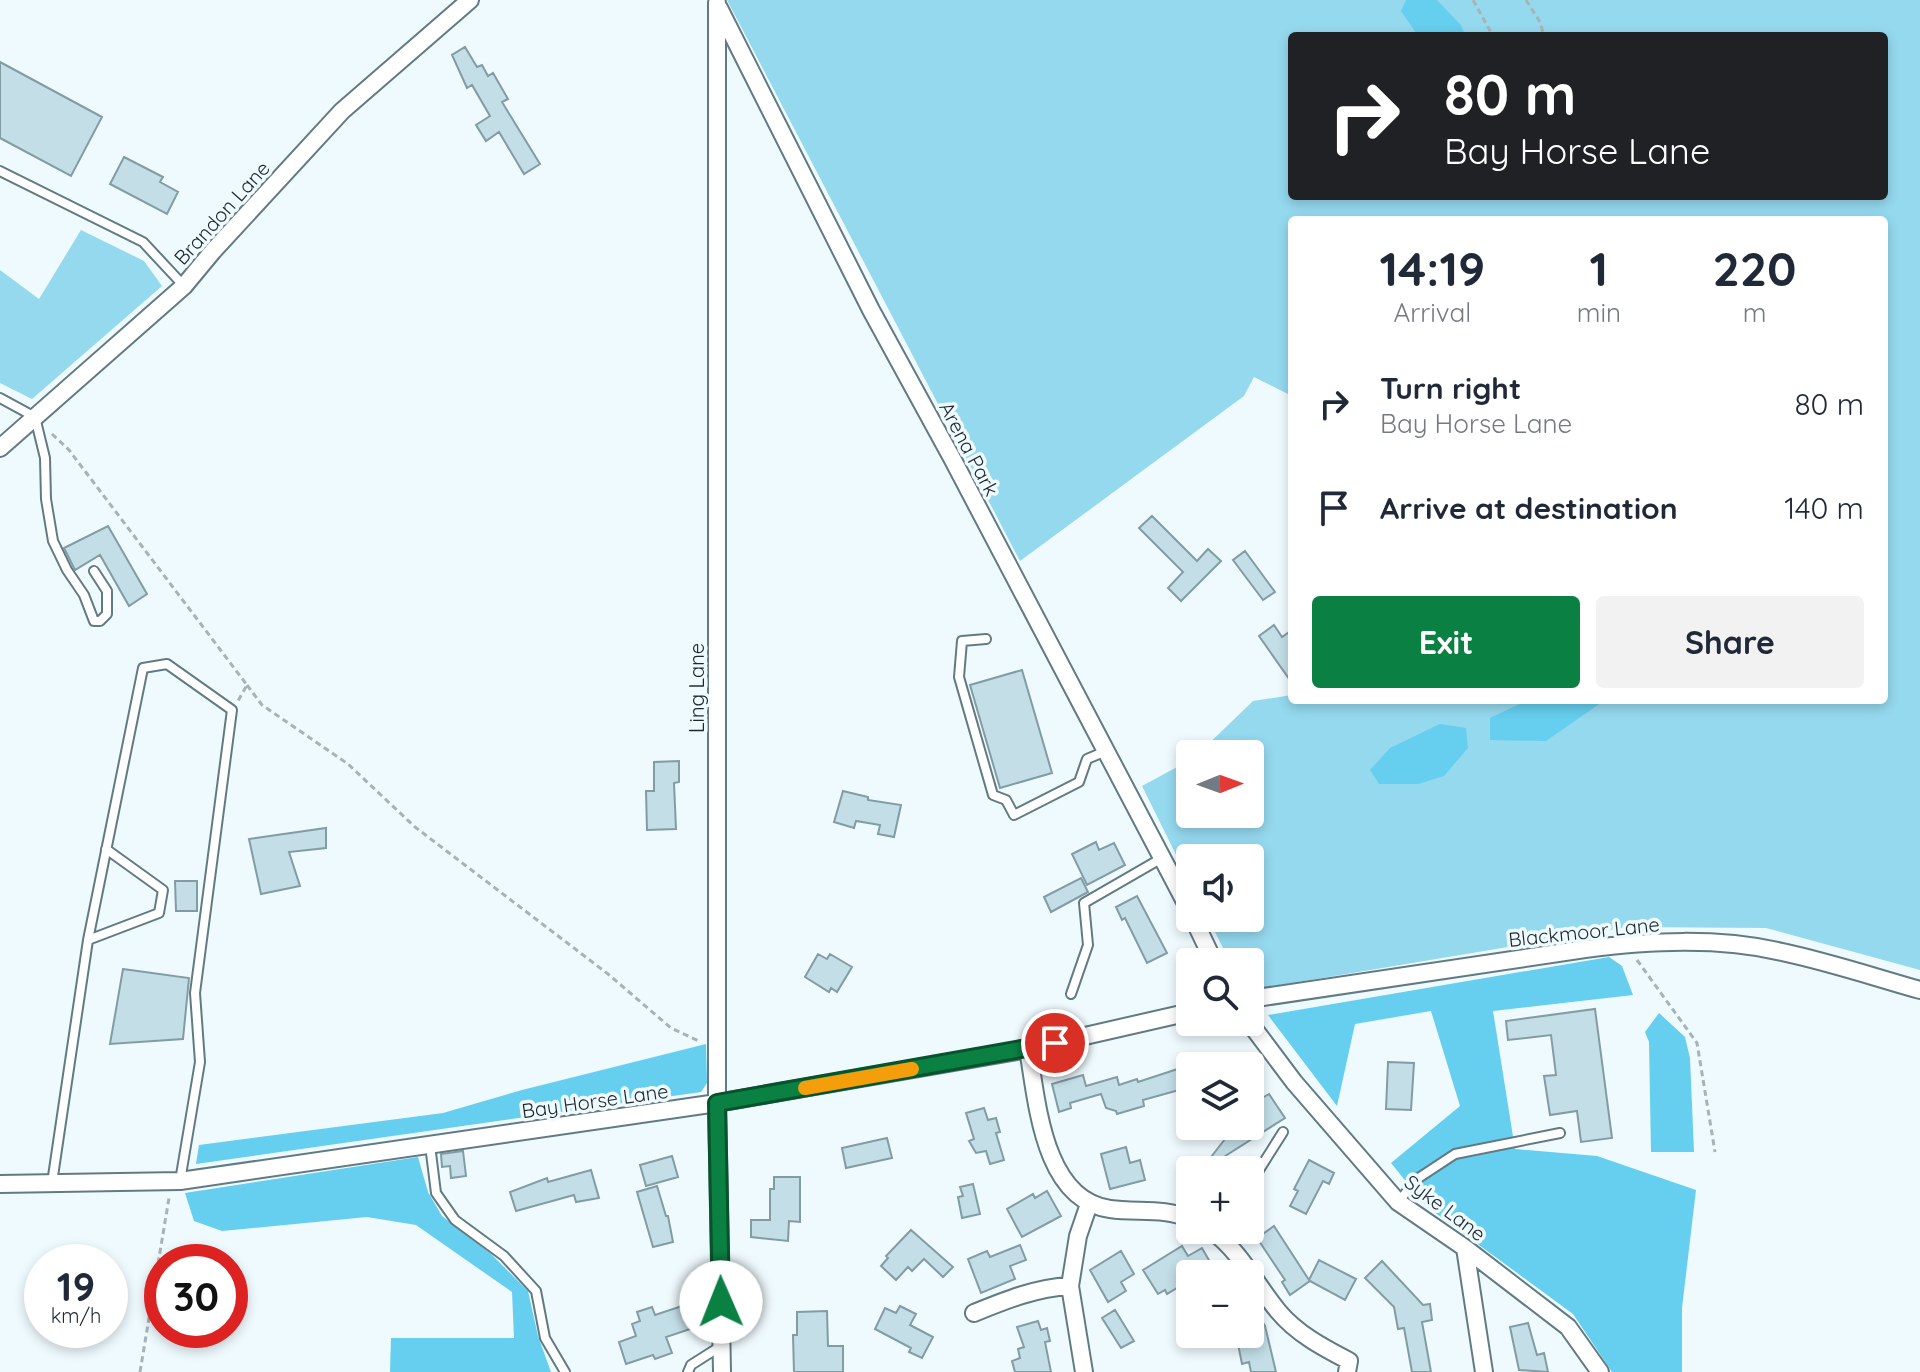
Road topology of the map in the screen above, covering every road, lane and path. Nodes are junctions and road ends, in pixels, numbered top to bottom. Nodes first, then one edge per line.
1 (470, 0) edge
2 (1473, 0) edge
3 (1526, 0) edge
4 (716, 2) edge
5 (1491, 32) edge
6 (1543, 32) edge
7 (0, 171) edge
8 (184, 286) junction
9 (0, 398) edge
10 (35, 417) junction
11 (0, 448) edge
12 (94, 571) dead end
13 (986, 639) dead end
14 (247, 685) junction
15 (232, 710) junction
16 (1107, 751) junction
17 (106, 849) junction
18 (1163, 858) junction
19 (1176, 884) edge
20 (88, 940) junction
21 (1625, 944) junction
22 (1920, 990) edge
23 (1071, 994) dead end
24 (1264, 997) edge
25 (1176, 1015) edge
26 (1260, 1036) edge
27 (1028, 1049) junction
28 (717, 1050) junction
29 (717, 1103) junction
30 (1283, 1132) dead end
31 (1560, 1133) dead end
32 (430, 1145) junction
33 (1715, 1152) dead end
34 (1264, 1162) edge
35 (176, 1181) junction
36 (51, 1183) junction
37 (0, 1184) edge
38 (1398, 1202) junction
39 (1089, 1204) junction
40 (1176, 1213) edge
41 (1229, 1244) edge
42 (1465, 1248) junction
43 (1070, 1286) junction
44 (974, 1313) dead end
45 (722, 1345) junction
46 (140, 1372) edge
47 (565, 1372) edge
48 (688, 1372) edge
49 (722, 1372) edge
50 (1084, 1372) edge
51 (1347, 1372) edge
52 (1484, 1372) edge
53 (1600, 1372) edge

1 - 8 street, Brandon Lane
2 - 5 path
3 - 6 path
4 - 16 street, Arena Park
4 - 28 street, Ling Lane
7 - 8 lane
8 - 10 street, Brandon Lane
9 - 10 lane
10 - 11 street, Brandon Lane
10 - 12 lane
10 - 14 path
13 - 16 lane
14 - 15 path
14 - 28 path
15 - 17 lane
15 - 35 lane
16 - 18 street, Arena Park
17 - 20 lane
17 - 20 lane
18 - 19 street, Arena Park
18 - 23 lane
20 - 36 lane
21 - 22 street, Blackmoor Lane
21 - 24 street, Blackmoor Lane
21 - 33 path
25 - 27 street, Bay Horse Lane
26 - 38 street, Syke Lane
27 - 29 street, Bay Horse Lane
27 - 39 street
28 - 29 street, Ling Lane
29 - 32 street, Bay Horse Lane
29 - 45 street, Ling Lane
30 - 34 lane
31 - 38 lane
32 - 35 street, Bay Horse Lane
32 - 47 lane
35 - 36 street, Bay Horse Lane
35 - 46 path
36 - 37 street, Bay Horse Lane
38 - 42 street, Syke Lane
39 - 40 street
39 - 43 street
41 - 51 street
42 - 52 street
42 - 53 street, Syke Lane
43 - 44 street
43 - 50 street
45 - 48 lane
45 - 49 street, Ling Lane

